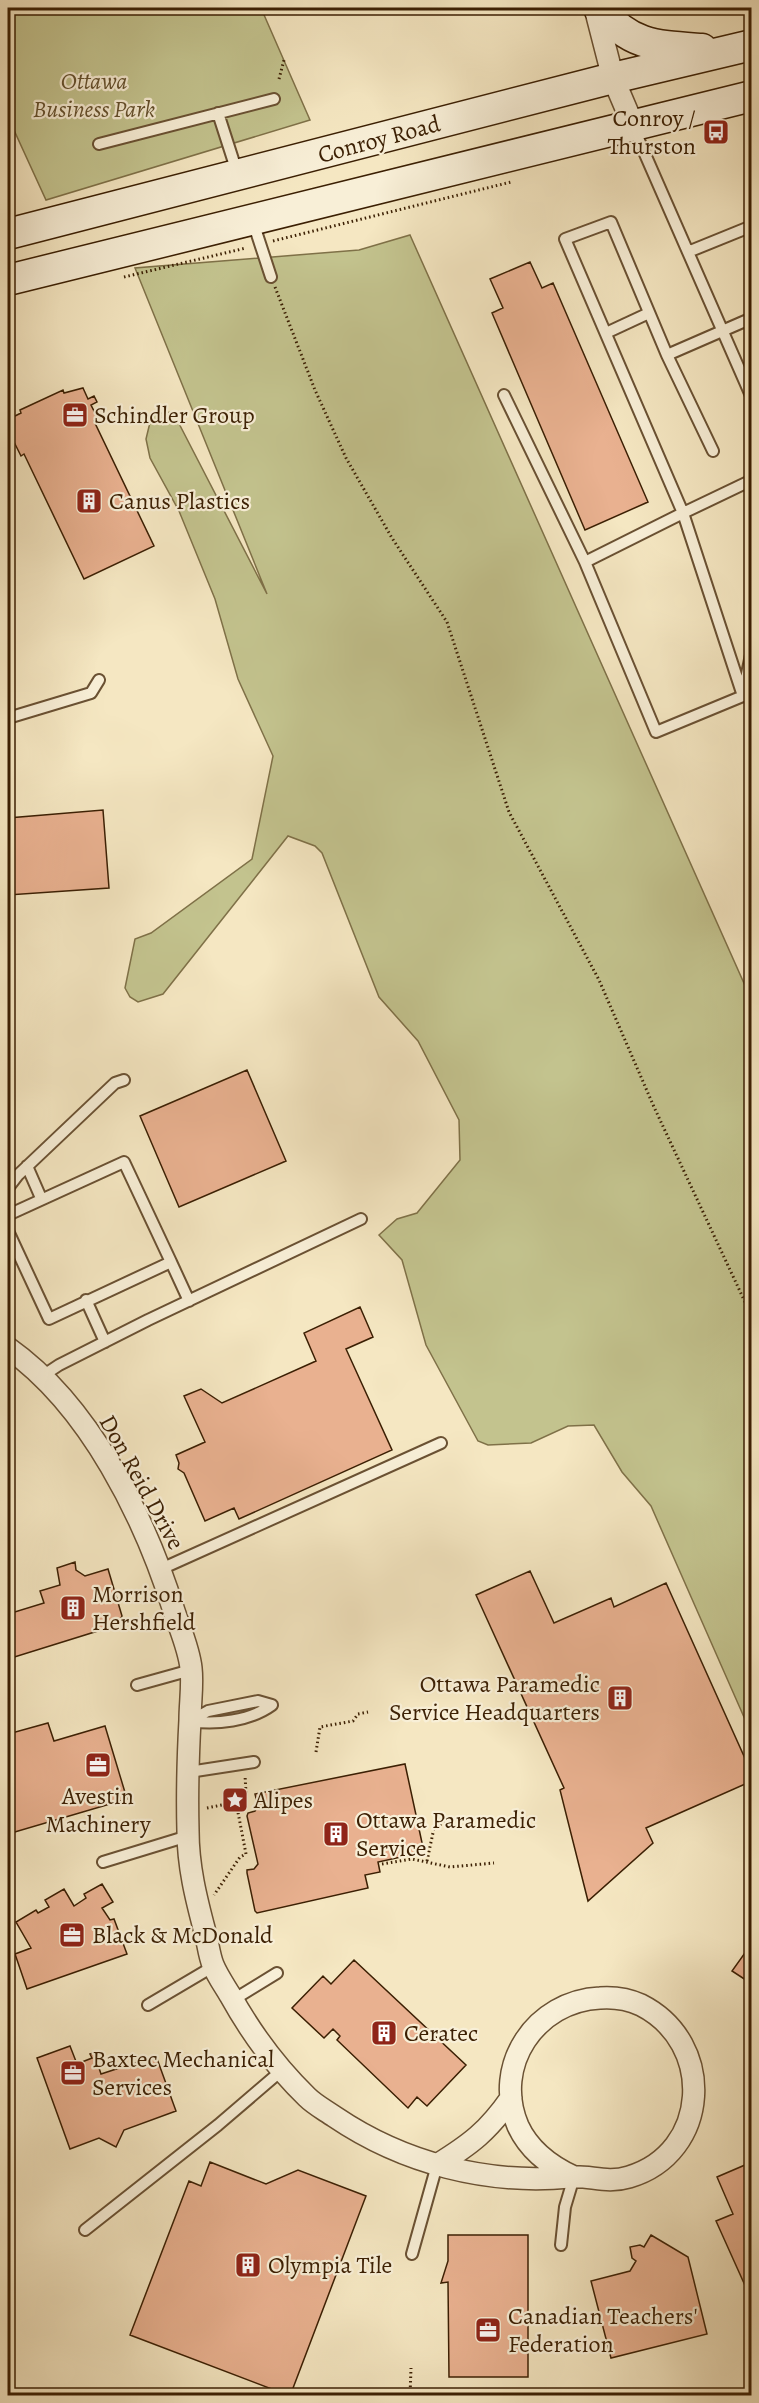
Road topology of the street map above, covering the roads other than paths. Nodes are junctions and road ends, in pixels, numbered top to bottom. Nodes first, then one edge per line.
1 (597, 8) edge
2 (740, 48) edge
3 (613, 78) junction
4 (752, 96) edge
5 (274, 99) dead end
6 (218, 113) junction
7 (633, 125) junction
8 (99, 144) dead end
9 (238, 176) junction
10 (252, 219) junction
11 (752, 225) edge
12 (8, 234) edge
13 (688, 252) junction
14 (271, 277) road end
15 (8, 280) edge
16 (649, 313) junction
17 (752, 318) edge
18 (722, 330) junction
19 (606, 333) junction
20 (667, 355) junction
21 (504, 395) dead end
22 (752, 398) edge
23 (713, 451) dead end
24 (752, 480) edge
25 (683, 513) junction
26 (585, 562) junction
27 (752, 650) edge
28 (99, 680) dead end
29 (743, 696) junction
30 (8, 718) edge
31 (124, 1080) dead end
32 (27, 1166) junction
33 (8, 1188) edge
34 (41, 1198) junction
35 (8, 1215) edge
36 (361, 1219) dead end
37 (8, 1231) edge
38 (171, 1262) junction
39 (86, 1300) junction
40 (189, 1302) junction
41 (105, 1342) junction
42 (8, 1348) edge
43 (42, 1377) junction
44 (441, 1443) dead end
45 (161, 1569) junction
46 (192, 1670) junction
47 (137, 1685) dead end
48 (189, 1721) junction
49 (254, 1762) dead end
50 (189, 1772) junction
51 (188, 1836) junction
52 (103, 1863) dead end
53 (214, 1966) junction
54 (277, 1972) dead end
55 (233, 2000) junction
56 (148, 2004) dead end
57 (281, 2072) junction
58 (511, 2098) junction
59 (437, 2165) junction
60 (574, 2177) junction
61 (85, 2230) dead end
62 (561, 2245) dead end
63 (412, 2254) dead end

1 - 2 main road
1 - 3 street
2 - 3 main road, Conroy Road
3 - 7 street
3 - 9 main road, Conroy Road
4 - 7 main road, Conroy Road
5 - 6 lane
6 - 8 lane
6 - 9 lane
7 - 10 main road, Conroy Road
7 - 13 lane
9 - 12 main road, Conroy Road
10 - 14 lane
10 - 15 main road, Conroy Road
11 - 13 lane
13 - 18 lane
16 - 19 lane
16 - 19 lane
16 - 20 lane
17 - 18 lane
18 - 20 lane
18 - 22 lane
19 - 25 lane
20 - 23 lane
21 - 26 lane
24 - 25 lane
25 - 26 lane
25 - 29 lane
26 - 29 lane
27 - 29 lane
28 - 30 lane
31 - 32 lane
32 - 33 lane
32 - 34 lane
34 - 35 lane
34 - 38 lane
36 - 40 lane
37 - 39 lane
38 - 39 lane
38 - 40 lane
39 - 41 lane
40 - 41 lane
41 - 43 lane
42 - 43 street, Don Reid Drive
43 - 45 street, Don Reid Drive
44 - 45 lane
45 - 46 street, Don Reid Drive
46 - 47 lane
46 - 48 street, Don Reid Drive
48 - 48 lane
48 - 50 street, Don Reid Drive
49 - 50 lane
50 - 51 street, Don Reid Drive
51 - 52 lane
51 - 53 street, Don Reid Drive
53 - 55 street, Don Reid Drive
53 - 56 lane
54 - 55 lane
55 - 57 street, Don Reid Drive
57 - 59 street, Don Reid Drive
57 - 61 lane
58 - 59 street
58 - 60 street, Don Reid Drive
58 - 60 street, Don Reid Drive
59 - 60 street, Don Reid Drive
59 - 63 lane
60 - 62 lane

